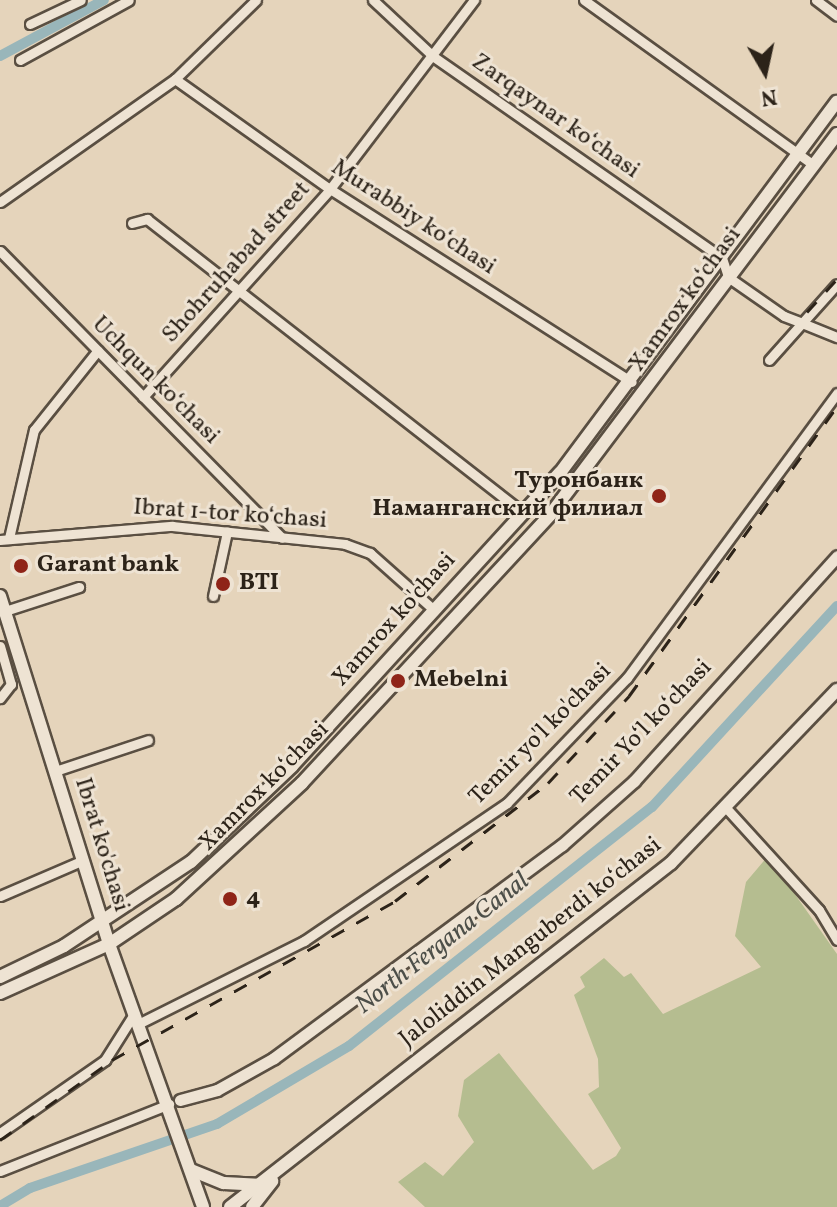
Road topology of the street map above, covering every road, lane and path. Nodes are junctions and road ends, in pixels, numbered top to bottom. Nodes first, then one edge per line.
1 (81, 0) edge
2 (129, 0) edge
3 (256, 0) edge
4 (373, 0) edge
5 (474, 0) edge
6 (584, 0) edge
7 (816, 0) edge
8 (837, 16) edge
9 (30, 24) dead end
10 (434, 57) junction
11 (20, 60) dead end
12 (175, 79) junction
13 (837, 102) edge
14 (837, 134) edge
15 (799, 154) junction
16 (814, 165) junction
17 (330, 189) junction
18 (0, 202) edge
19 (132, 223) dead end
20 (0, 251) edge
21 (722, 258) junction
22 (728, 277) junction
23 (837, 284) edge
24 (238, 293) junction
25 (802, 323) junction
26 (837, 337) edge
27 (98, 350) junction
28 (769, 360) dead end
29 (634, 383) junction
30 (837, 393) edge
31 (143, 397) junction
32 (523, 513) junction
33 (227, 532) junction
34 (282, 538) junction
35 (4, 539) edge
36 (837, 556) edge
37 (460, 581) junction
38 (79, 587) dead end
39 (213, 596) dead end
40 (476, 597) junction
41 (2, 603) edge
42 (434, 610) junction
43 (0, 646) edge
44 (837, 690) edge
45 (0, 698) edge
46 (148, 740) dead end
47 (55, 771) junction
48 (728, 810) junction
49 (83, 860) junction
50 (0, 896) edge
51 (102, 922) junction
52 (837, 940) edge
53 (109, 944) junction
54 (0, 977) edge
55 (0, 993) edge
56 (136, 1019) junction
57 (174, 1102) junction
58 (0, 1133) edge
59 (189, 1164) junction
60 (0, 1171) edge
61 (277, 1174) junction
62 (258, 1185) junction
63 (203, 1207) edge
64 (230, 1207) edge
65 (252, 1207) edge

1 - 9 street
2 - 11 street
3 - 12 street
4 - 10 street, Zarqaynar ko‘chasi
5 - 10 street, Shohruhabad street
6 - 15 street
7 - 8 street
10 - 17 street, Shohruhabad street
10 - 21 street, Zarqaynar ko‘chasi
12 - 17 street, Murabbiy ko‘chasi
12 - 18 street
13 - 15 main road, Xamrox ko'chasi
14 - 16 main road, Xamrox koʻchasi
15 - 16 street
15 - 21 main road, Xamrox ko'chasi
16 - 22 main road, Xamrox koʻchasi
17 - 24 street, Shohruhabad street
17 - 29 street, Murabbiy ko‘chasi
19 - 24 street
20 - 27 street, Uchqun koʻchasi
21 - 22 street
21 - 29 main road, Xamrox ko'chasi
22 - 25 street
22 - 40 main road, Xamrox koʻchasi
23 - 25 street
24 - 31 street, Shohruhabad street
24 - 32 street
25 - 26 street
25 - 28 street
27 - 31 street, Uchqun koʻchasi
27 - 35 street
29 - 32 main road, Xamrox ko'chasi
30 - 56 street, Temir yo'l ko'chasi
31 - 34 street, Uchqun koʻchasi
32 - 37 main road, Xamrox ko'chasi
33 - 34 street, Ibrat 1-tor koʻchasi
33 - 35 street, Ibrat 1-tor koʻchasi
33 - 39 street
34 - 42 street, Ibrat 1-tor koʻchasi
36 - 57 street, Temir Yoʻl koʻchasi
37 - 40 street
37 - 42 main road, Xamrox ko'chasi
38 - 41 street
40 - 53 main road, Xamrox koʻchasi
41 - 47 main road, Ibrat ko'chasi
42 - 51 main road, Xamrox ko'chasi
43 - 45 street
44 - 48 main road, Jaloliddin Manguberdi koʻchasi
46 - 47 street
47 - 49 main road, Ibrat ko'chasi
48 - 52 street
48 - 61 main road, Jaloliddin Manguberdi koʻchasi
49 - 50 street
49 - 51 main road, Ibrat ko'chasi
51 - 53 main road, Ibrat ko'chasi
51 - 54 main road, Xamrox ko'chasi
53 - 55 main road, Xamrox koʻchasi
53 - 56 main road, Ibrat ko'chasi
56 - 57 main road, Ibrat ko'chasi
56 - 58 street
57 - 59 main road, Ibrat ko'chasi
57 - 60 street
59 - 62 main road
59 - 63 main road, Ibrat ko'chasi
61 - 62 main road, Jaloliddin Manguberdi koʻchasi
61 - 65 main road
62 - 64 main road, Jaloliddin Manguberdi koʻchasi

